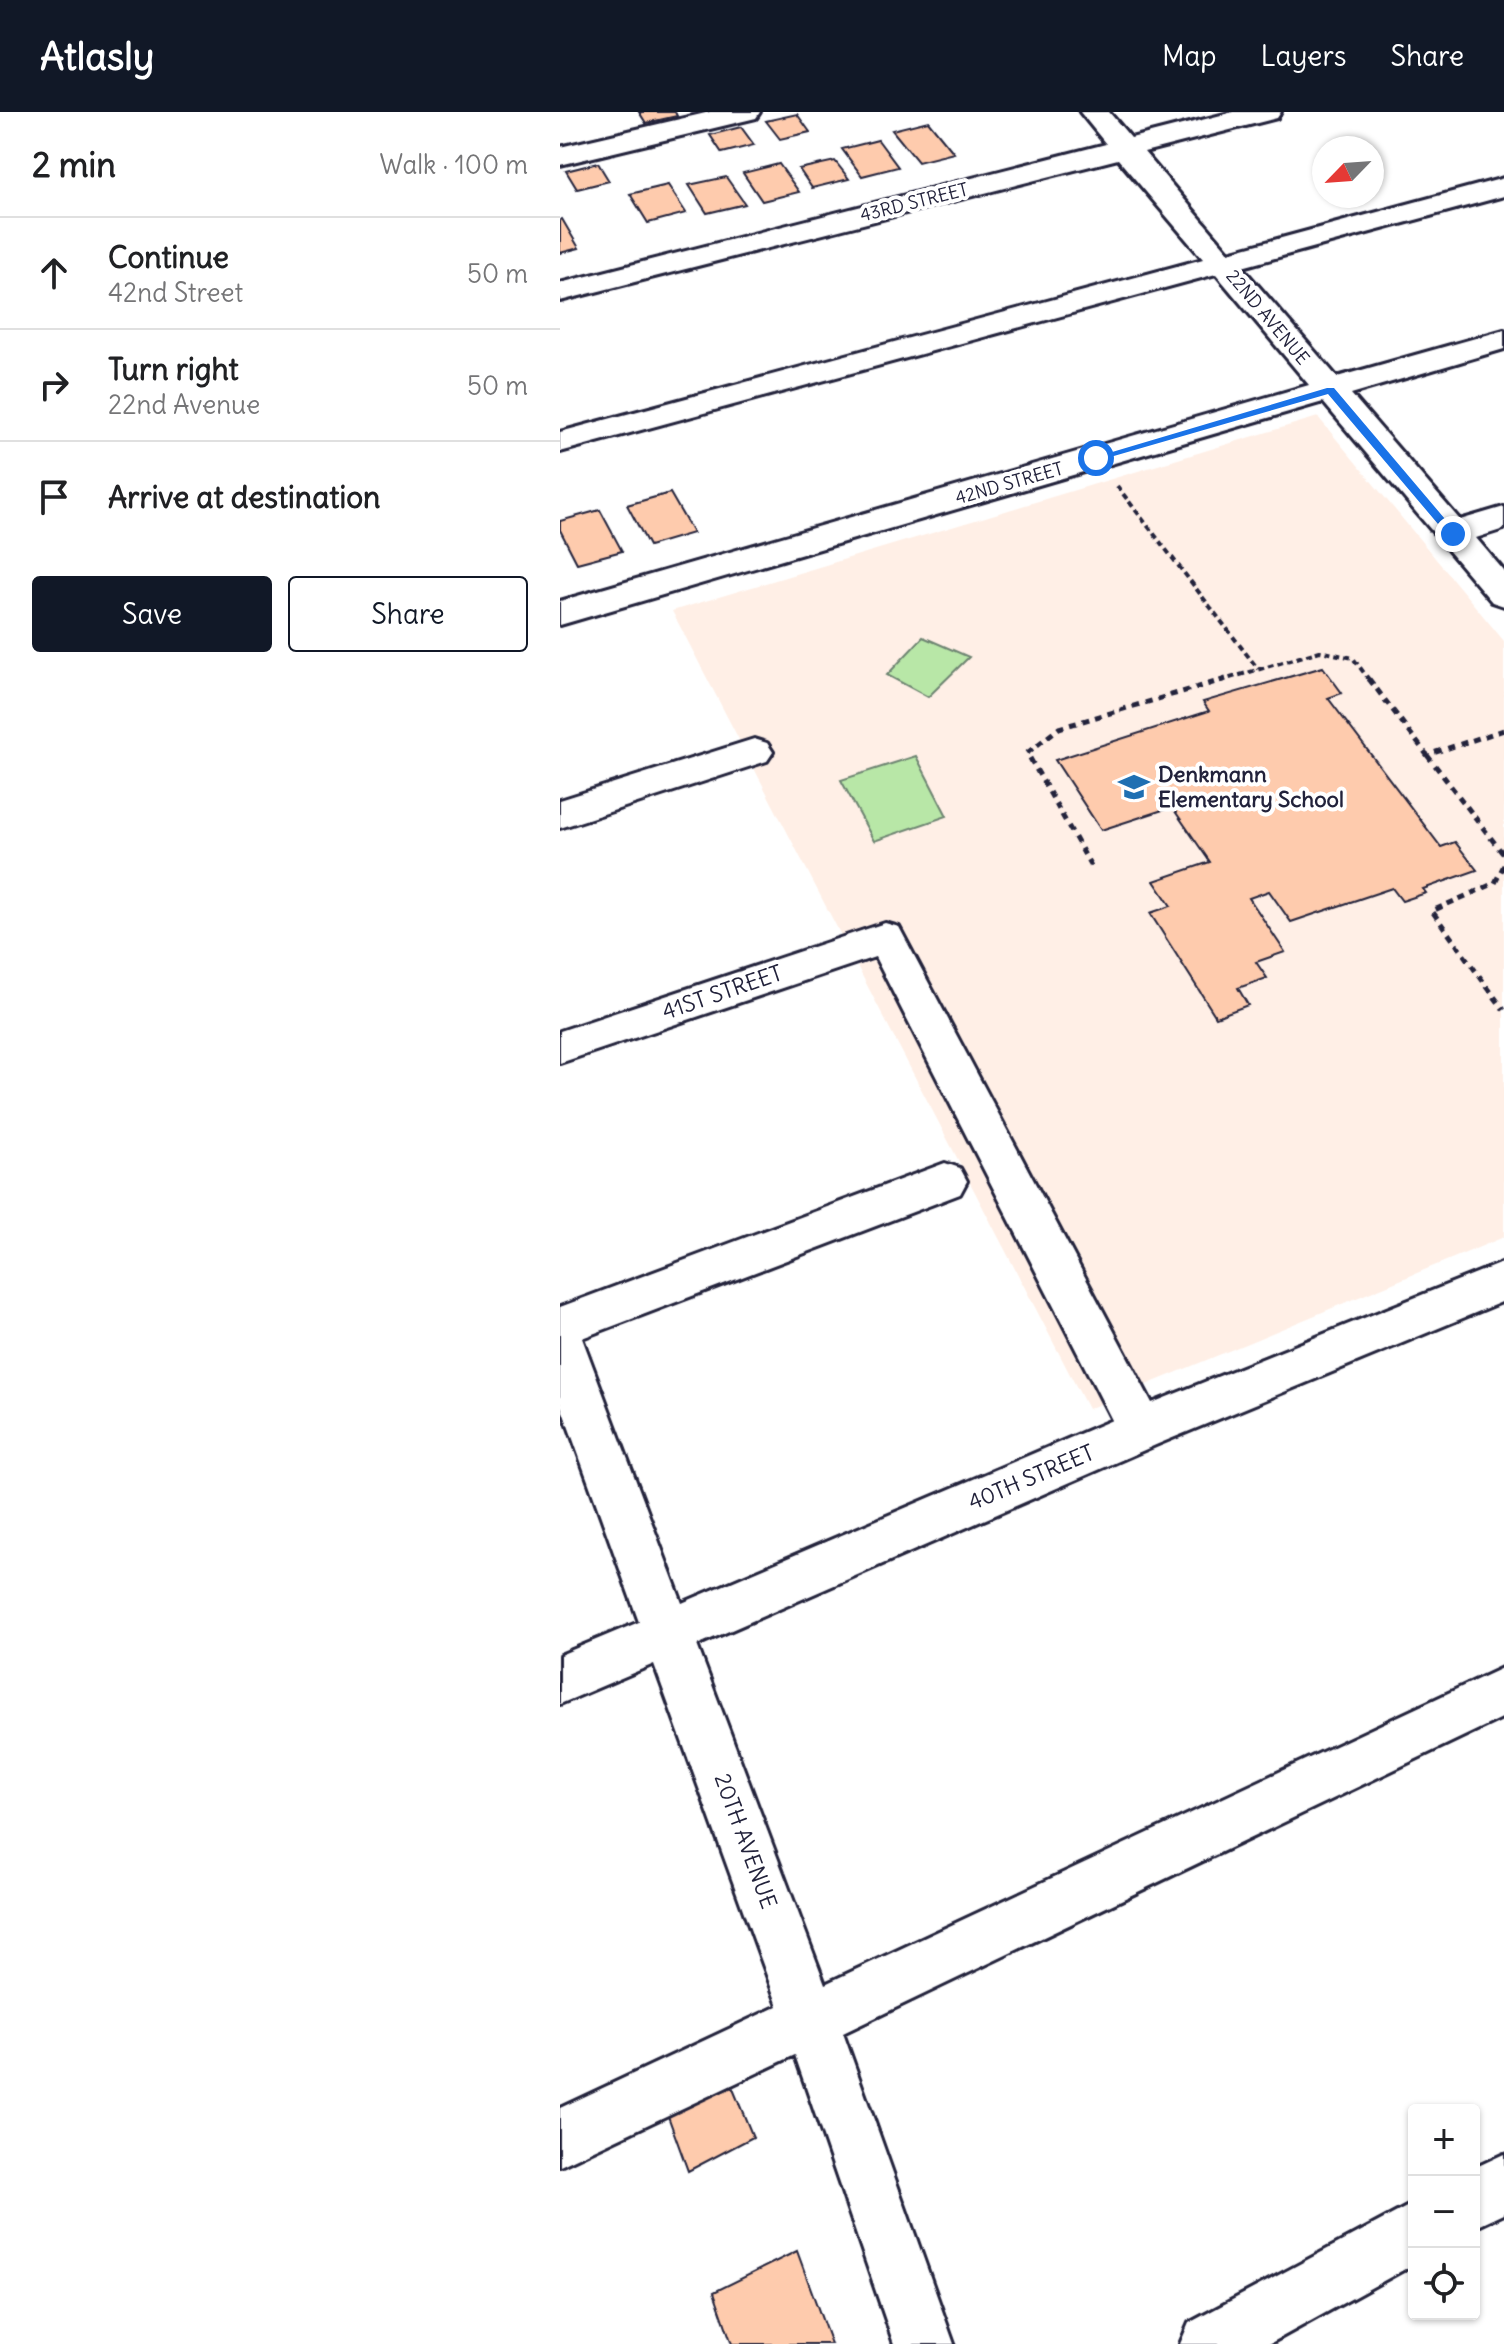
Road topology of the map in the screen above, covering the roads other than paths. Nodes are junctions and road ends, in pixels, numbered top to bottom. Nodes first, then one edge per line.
1 (746, 112) edge
2 (1094, 112) edge
3 (1267, 112) edge
4 (1124, 148) junction
5 (560, 156) edge
6 (1504, 187) edge
7 (1221, 262) junction
8 (560, 292) edge
9 (1504, 339) edge
10 (1330, 390) junction
11 (560, 442) edge
12 (1504, 518) edge
13 (1453, 534) junction
14 (1504, 594) edge
15 (560, 613) edge
16 (754, 752) dead end
17 (560, 814) edge
18 (560, 1047) edge
19 (945, 1181) dead end
20 (1504, 1281) edge
21 (560, 1327) edge
22 (560, 1340) edge
23 (1141, 1429) junction
24 (670, 1633) junction
25 (560, 1680) edge
26 (1504, 1691) edge
27 (810, 2018) junction
28 (560, 2138) edge
29 (1504, 2183) edge
30 (1480, 2196) edge
31 (1408, 2235) edge
32 (924, 2344) edge
33 (1210, 2344) edge

1 - 5 street
2 - 4 street, 22ND AVENUE
3 - 4 street, 43RD STREET
4 - 7 street, 22ND AVENUE
4 - 8 street, 43RD STREET
6 - 7 street
7 - 10 street, 22ND AVENUE
7 - 11 street
9 - 10 street, 42ND STREET
10 - 13 street, 22ND AVENUE
10 - 15 street, 42ND STREET
12 - 13 street
13 - 14 street, 22ND AVENUE
16 - 17 street
18 - 23 street, 41ST STREET
19 - 21 street
20 - 23 street, 40TH STREET
22 - 24 street, 20TH AVENUE
23 - 24 street, 40TH STREET
24 - 25 street, 40TH STREET
24 - 27 street, 20TH AVENUE
26 - 27 street
27 - 28 street
27 - 32 street, 20TH AVENUE
29 - 30 street
31 - 33 street

